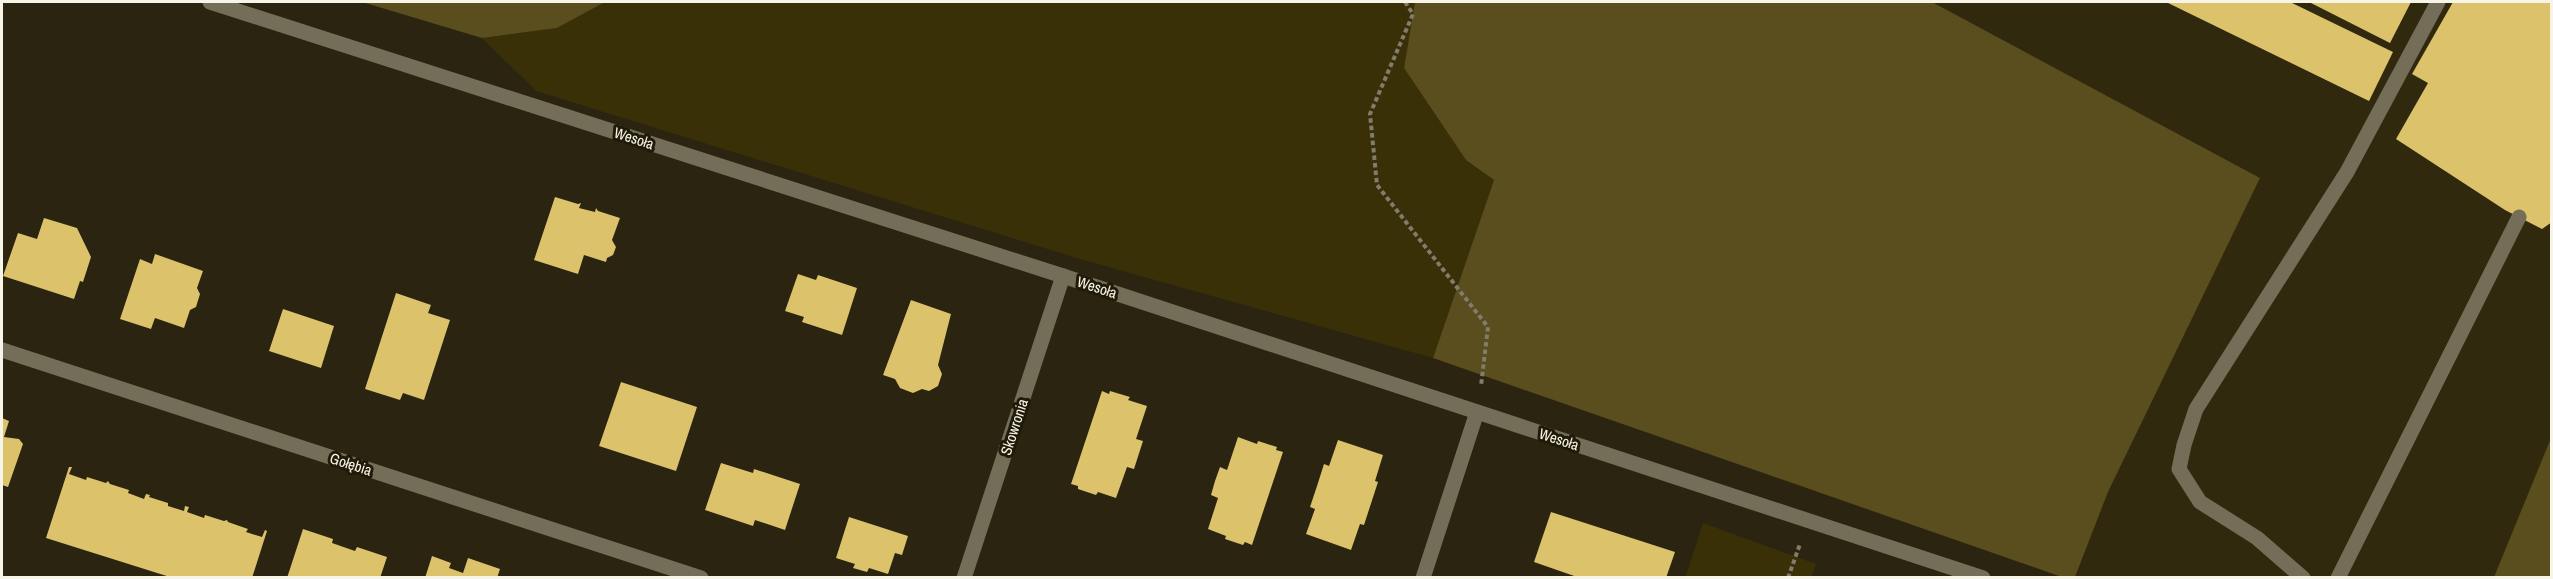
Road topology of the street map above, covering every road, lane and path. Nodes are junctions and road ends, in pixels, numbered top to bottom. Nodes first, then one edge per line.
1 (210, 2) edge
2 (1405, 2) edge
3 (2438, 2) edge
4 (2519, 218) dead end
5 (1063, 276) junction
6 (2, 350) edge
7 (1477, 412) junction
8 (1808, 520) junction
9 (701, 578) edge
10 (964, 578) edge
11 (1423, 578) edge
12 (1788, 578) edge
13 (1983, 578) edge
14 (2303, 578) edge
15 (2338, 578) edge

1 - 5 street, Wesoła
2 - 7 path
3 - 14 street
4 - 15 street
5 - 7 street, Wesoła
5 - 10 street, Skowronia
6 - 9 street, Gołębia
7 - 8 street, Wesoła
7 - 11 street
8 - 12 path
8 - 13 street, Wesoła

